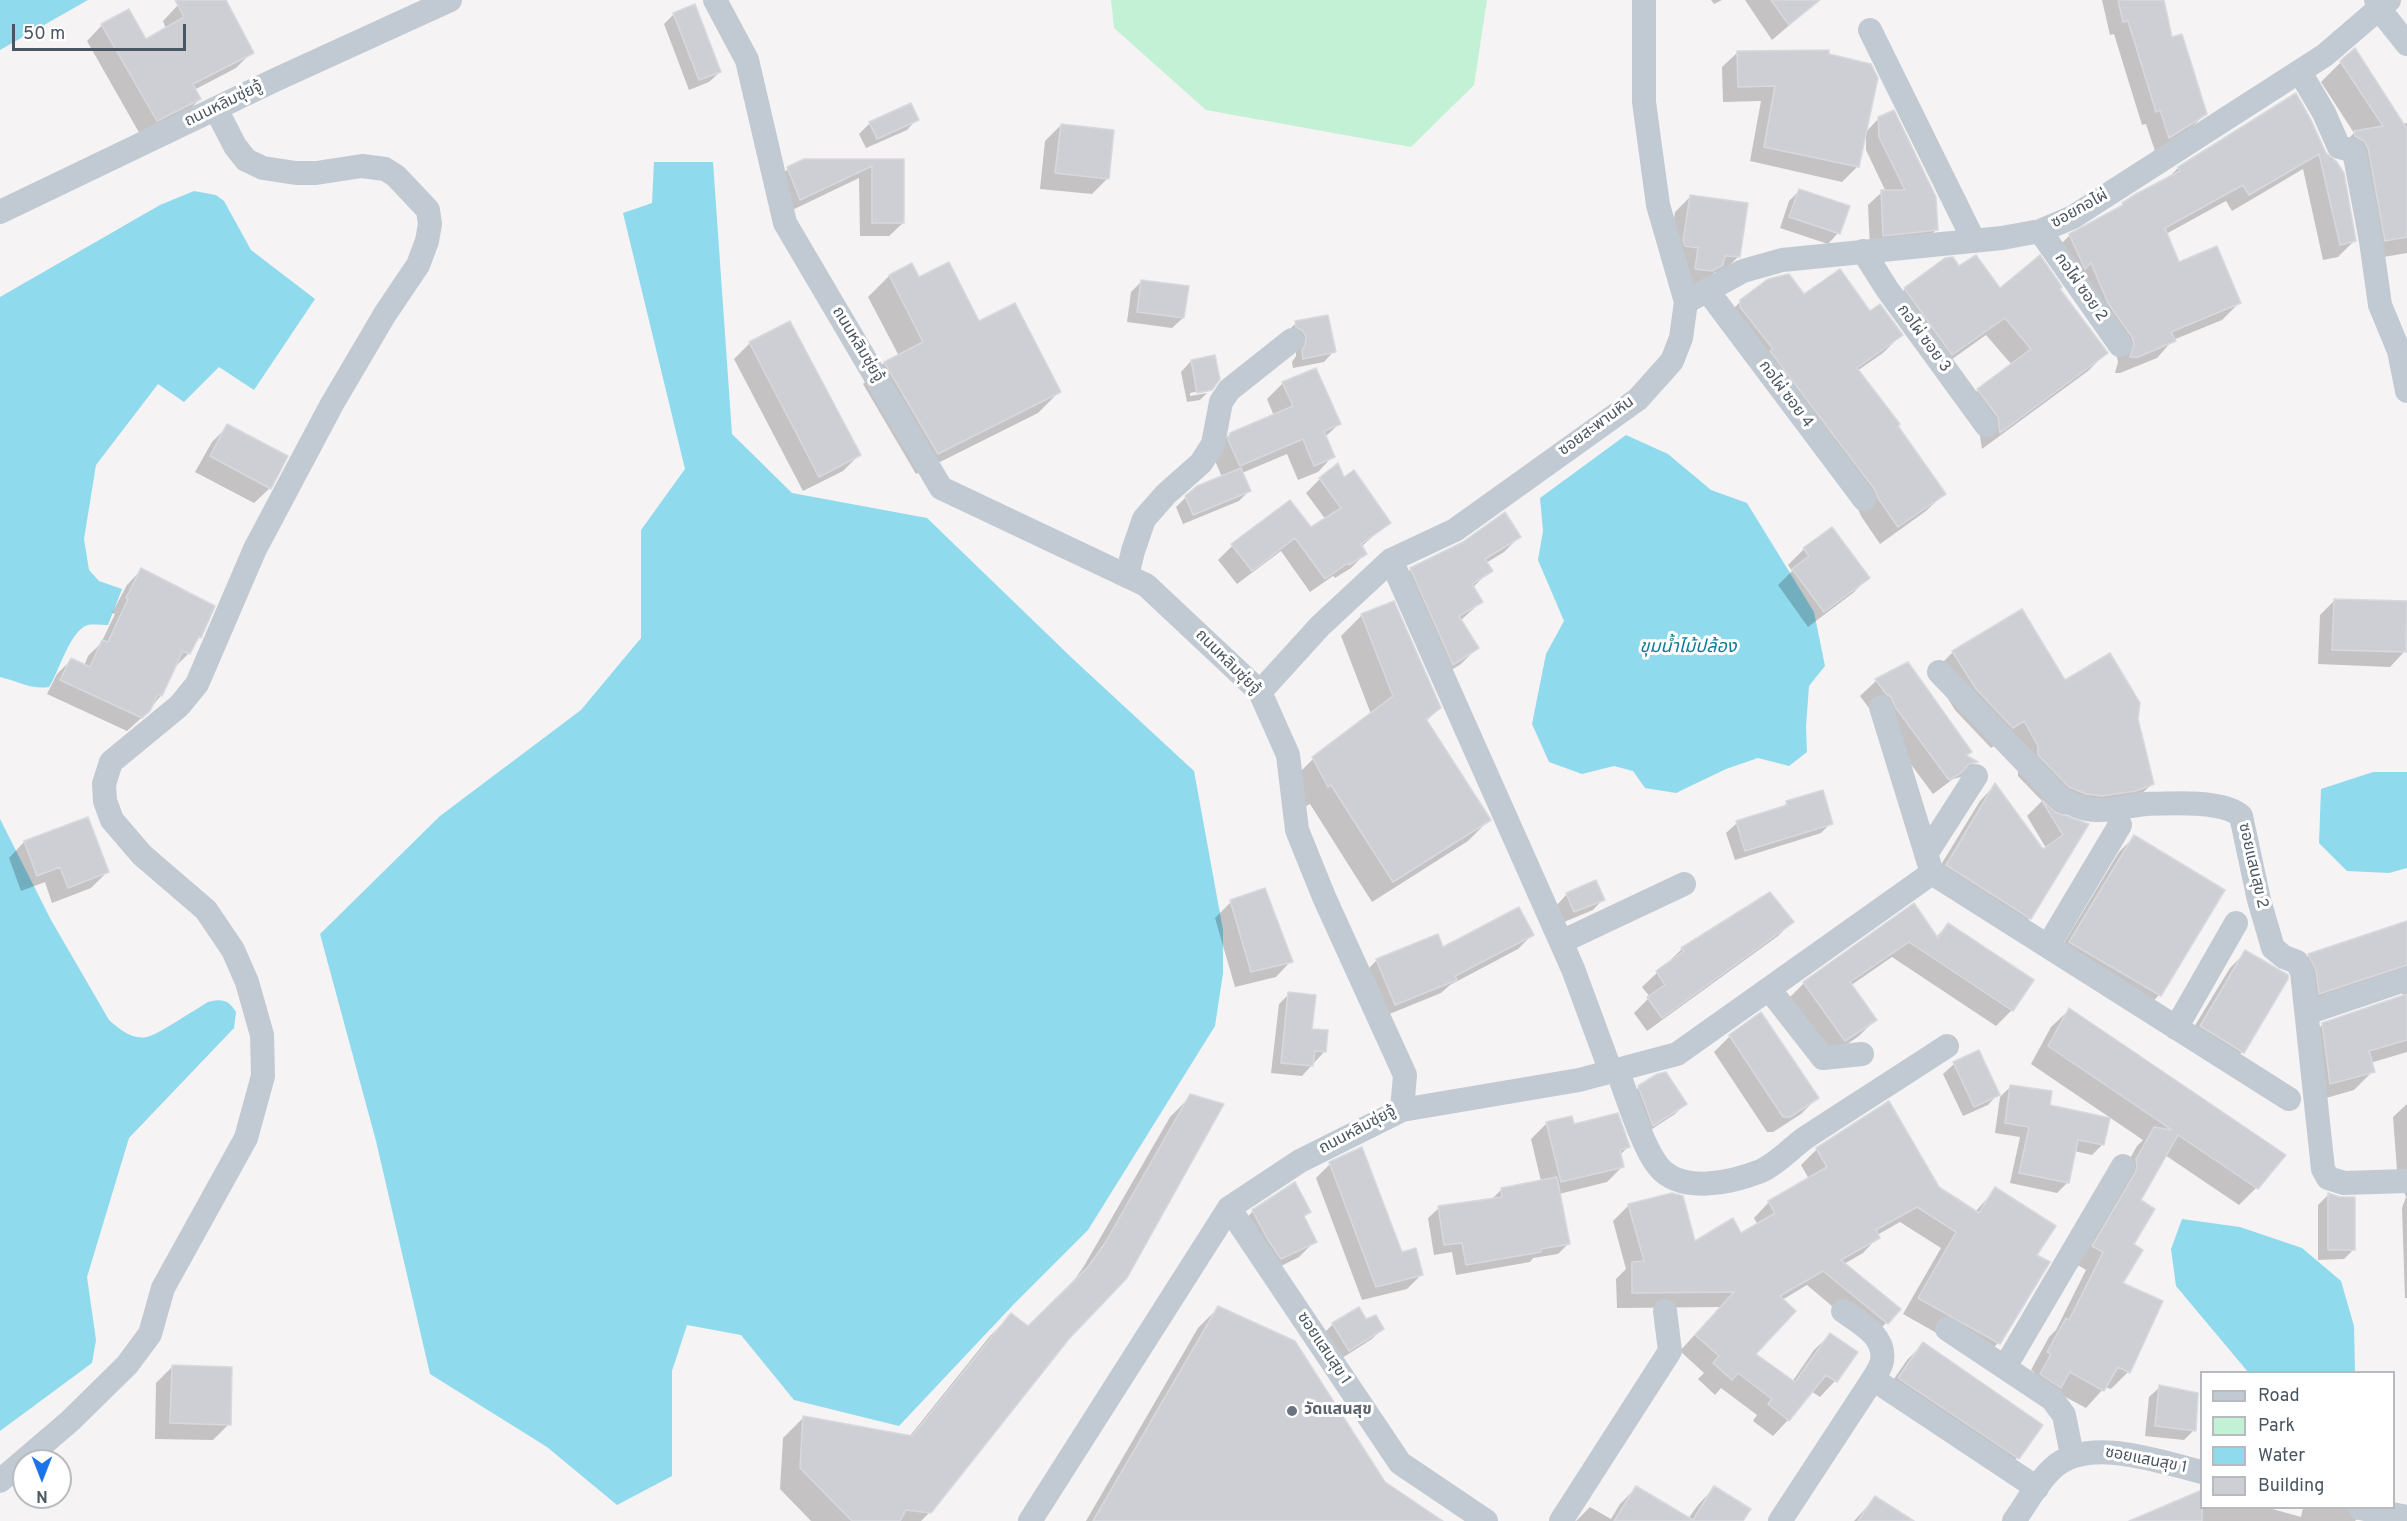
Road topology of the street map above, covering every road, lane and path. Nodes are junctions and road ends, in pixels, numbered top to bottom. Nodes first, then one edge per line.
1 (450, 0) edge
2 (715, 0) edge
3 (1644, 0) edge
4 (2382, 3) edge
5 (1870, 30) dead end
6 (2407, 44) edge
7 (2300, 72) junction
8 (216, 109) junction
9 (0, 212) edge
10 (2040, 231) junction
11 (1974, 241) junction
12 (1863, 252) junction
13 (1697, 296) junction
14 (1292, 340) dead end
15 (2120, 345) dead end
16 (2407, 391) edge
17 (1986, 425) dead end
18 (1864, 499) dead end
19 (1391, 560) junction
20 (1127, 576) junction
21 (1939, 672) dead end
22 (1260, 692) junction
23 (1881, 707) dead end
24 (1976, 776) dead end
25 (2120, 825) dead end
26 (1929, 864) junction
27 (1684, 884) dead end
28 (2236, 923) dead end
29 (1561, 942) junction
30 (2048, 946) junction
31 (2407, 979) edge
32 (1769, 989) junction
33 (2307, 1013) junction
34 (2176, 1028) junction
35 (1947, 1046) dead end
36 (1862, 1053) dead end
37 (1614, 1071) junction
38 (2289, 1099) dead end
39 (1402, 1110) junction
40 (2123, 1166) dead end
41 (2407, 1181) edge
42 (1229, 1208) junction
43 (1665, 1311) dead end
44 (1843, 1311) dead end
45 (1947, 1329) dead end
46 (2005, 1367) junction
47 (1874, 1379) junction
48 (2072, 1455) junction
49 (2200, 1472) edge
50 (0, 1481) edge
51 (2037, 1488) junction
52 (2365, 1509) edge
53 (2407, 1517) edge
54 (1030, 1521) edge
55 (1486, 1521) edge
56 (1561, 1521) edge
57 (1780, 1521) edge
58 (2014, 1521) edge

1 - 8 street, ถนนหลิมซุ่ยจู้
2 - 20 street, ถนนหลิมซุ่ยจู้
3 - 13 street, ซอยสะพานหิน
4 - 6 street
4 - 7 street, ซอยกอไผ่
5 - 11 street
7 - 10 street, ซอยกอไผ่
7 - 16 street
8 - 9 street, ถนนหลิมซุ่ยจู้
8 - 50 street
10 - 11 street, ซอยกอไผ่
10 - 15 street, กอไผ่ ซอย 2
11 - 12 street, ซอยกอไผ่
12 - 13 street, ซอยกอไผ่
12 - 17 street, กอไผ่ ซอย 3
13 - 18 street, กอไผ่ ซอย 4
13 - 19 street, ซอยสะพานหิน
14 - 20 street
19 - 22 street, ซอยสะพานหิน
19 - 29 street
20 - 22 street, ถนนหลิมซุ่ยจู้
21 - 33 street, ซอยแสนสุข 2
22 - 39 street, ถนนหลิมซุ่ยจู้
23 - 26 street
24 - 26 street
25 - 30 street
26 - 30 street
26 - 32 street
27 - 29 street
28 - 34 street
29 - 37 street
30 - 34 street
31 - 33 street
32 - 36 street
32 - 37 street
33 - 41 street, ซอยแสนสุข 2
34 - 38 street
35 - 37 street
37 - 39 street
39 - 42 street, ถนนหลิมซุ่ยจู้
40 - 46 street
42 - 54 street, ถนนหลิมซุ่ยจู้
42 - 55 street, ซอยแสนสุข 1
43 - 56 street
44 - 47 street
45 - 46 street
46 - 48 street
47 - 51 street
47 - 57 street
48 - 49 street, ซอยแสนสุข 1
48 - 51 street, ซอยแสนสุข 1
51 - 58 street, ซอยแสนสุข 1
52 - 53 street

